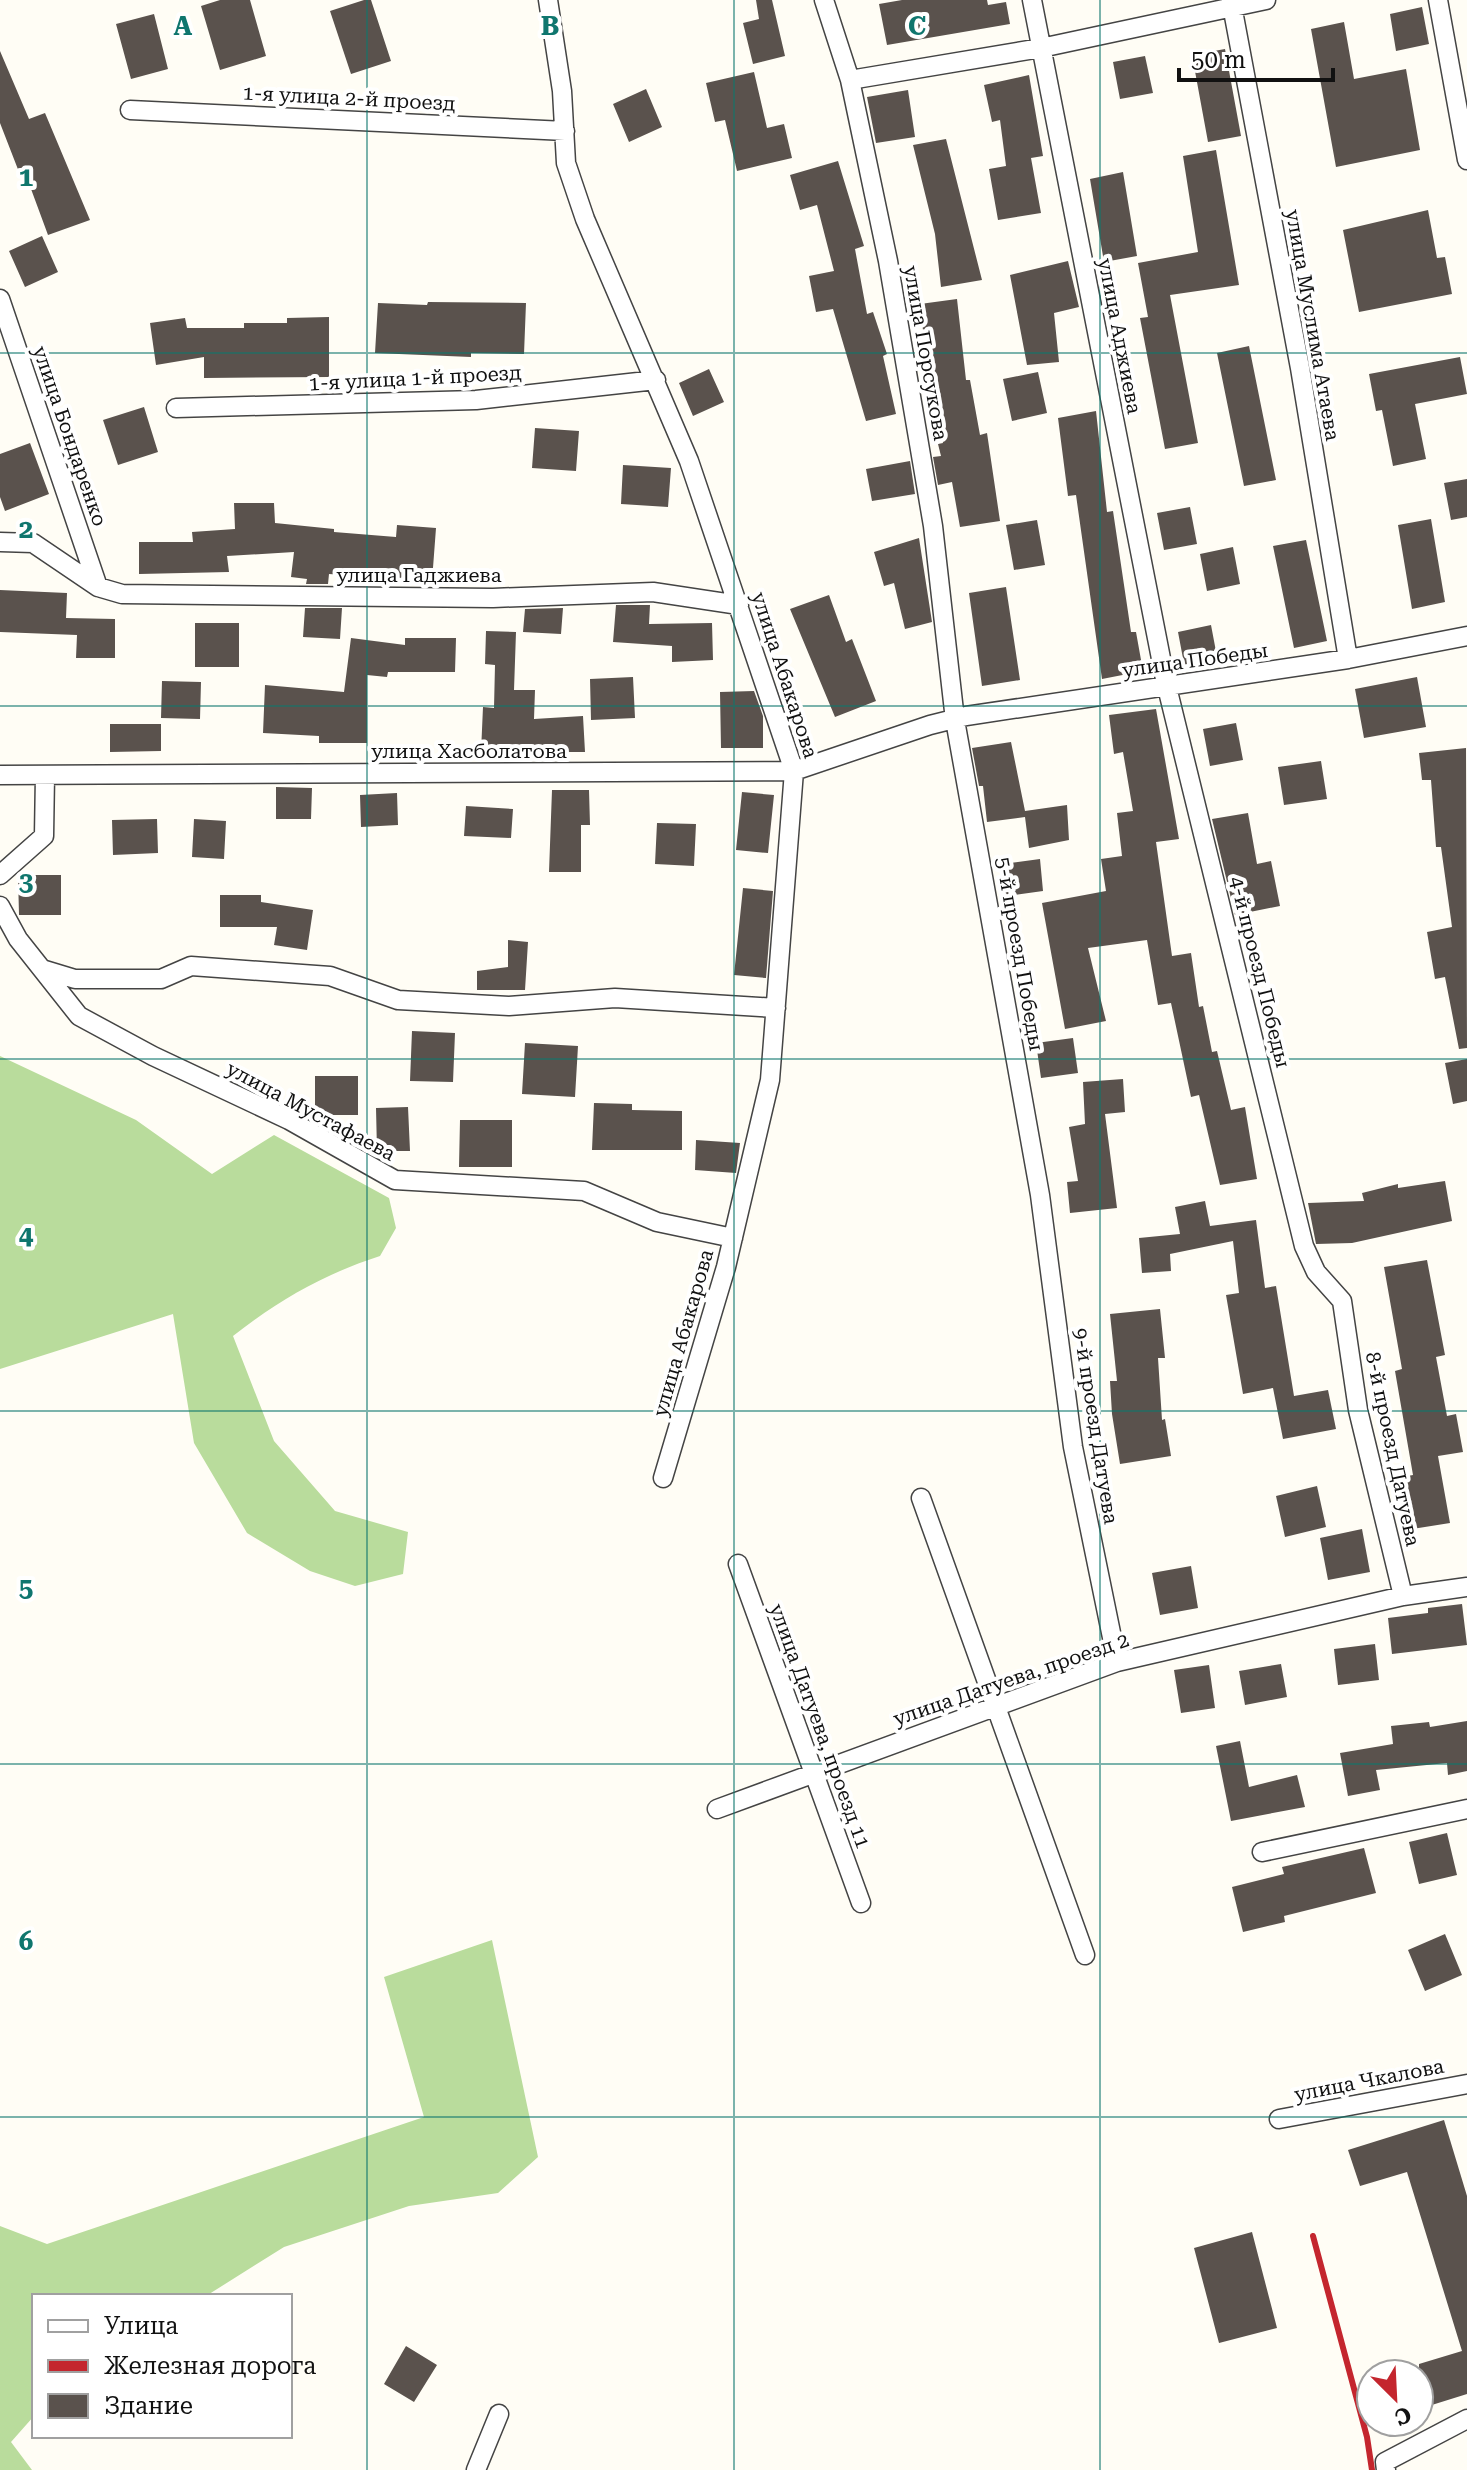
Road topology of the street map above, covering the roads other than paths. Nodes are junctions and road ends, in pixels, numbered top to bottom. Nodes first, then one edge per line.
1 (548, 0) edge
2 (824, 0) edge
3 (1032, 0) edge
4 (1266, 0) edge
5 (1438, 0) edge
6 (1231, 3) edge
7 (1041, 48) junction
8 (850, 80) junction
9 (130, 110) dead end
10 (565, 131) junction
11 (1467, 160) edge
12 (0, 299) edge
13 (656, 380) junction
14 (176, 408) dead end
15 (0, 542) edge
16 (98, 587) junction
17 (739, 605) junction
18 (1467, 636) edge
19 (1348, 659) junction
20 (1166, 683) junction
21 (955, 720) junction
22 (930, 725) joint
23 (794, 771) junction
24 (0, 775) edge
25 (45, 775) junction
26 (0, 875) edge
27 (0, 906) edge
28 (42, 969) junction
29 (776, 1008) junction
30 (1040, 1195) joint
31 (733, 1238) junction
32 (1316, 1272) joint
33 (663, 1478) dead end
34 (921, 1498) dead end
35 (738, 1564) dead end
36 (1467, 1587) edge
37 (1403, 1596) junction
38 (1117, 1662) junction
39 (994, 1707) junction
40 (814, 1773) junction
41 (717, 1809) dead end
42 (1467, 1809) edge
43 (1262, 1852) dead end
44 (861, 1903) dead end
45 (1085, 1955) dead end
46 (1465, 2089) edge
47 (1279, 2119) dead end
48 (499, 2414) dead end
49 (1467, 2419) edge
50 (1386, 2466) edge
51 (476, 2470) edge

1 - 10 street, улица Абакарова
2 - 8 street, улица Порсукова
3 - 7 street, улица Аджиева
4 - 6 street
5 - 11 street
6 - 7 street
6 - 19 street, улица Муслима Атаева
7 - 8 street
7 - 20 street, улица Аджиева
8 - 21 street, улица Порсукова
9 - 10 street, 1-я улица 2-й проезд
10 - 13 street, улица Абакарова
12 - 16 street, улица Бондаренко
13 - 14 street, 1-я улица 1-й проезд
13 - 17 street, улица Абакарова
15 - 16 street
16 - 17 street, улица Гаджиева
17 - 23 street, улица Абакарова
18 - 19 street, улица Победы
19 - 20 street, улица Победы
20 - 21 street, улица Победы
20 - 32 street, 4-й проезд Победы
21 - 22 street, улица Победы
21 - 30 street, 5-й проезд Победы
22 - 23 street, улица Хасболатова
23 - 25 street, улица Хасболатова
23 - 29 street, улица Абакарова
24 - 25 street, улица Хасболатова
25 - 26 street
27 - 28 street, улица Мустафаева
28 - 29 street
28 - 31 street, улица Мустафаева
29 - 31 street, улица Абакарова
30 - 38 street, 9-й проезд Датуева
31 - 33 street, улица Абакарова
32 - 37 street, 8-й проезд Датуева
34 - 39 street
35 - 40 street, улица Датуева, проезд 11
36 - 37 street, улица Датуева, проезд 2
37 - 38 street, улица Датуева, проезд 2
38 - 39 street, улица Датуева, проезд 2
39 - 40 street, улица Датуева, проезд 2
39 - 45 street
40 - 41 street, улица Датуева, проезд 2
40 - 44 street, улица Датуева, проезд 11
42 - 43 street
46 - 47 street, улица Чкалова
48 - 51 street
49 - 50 street

